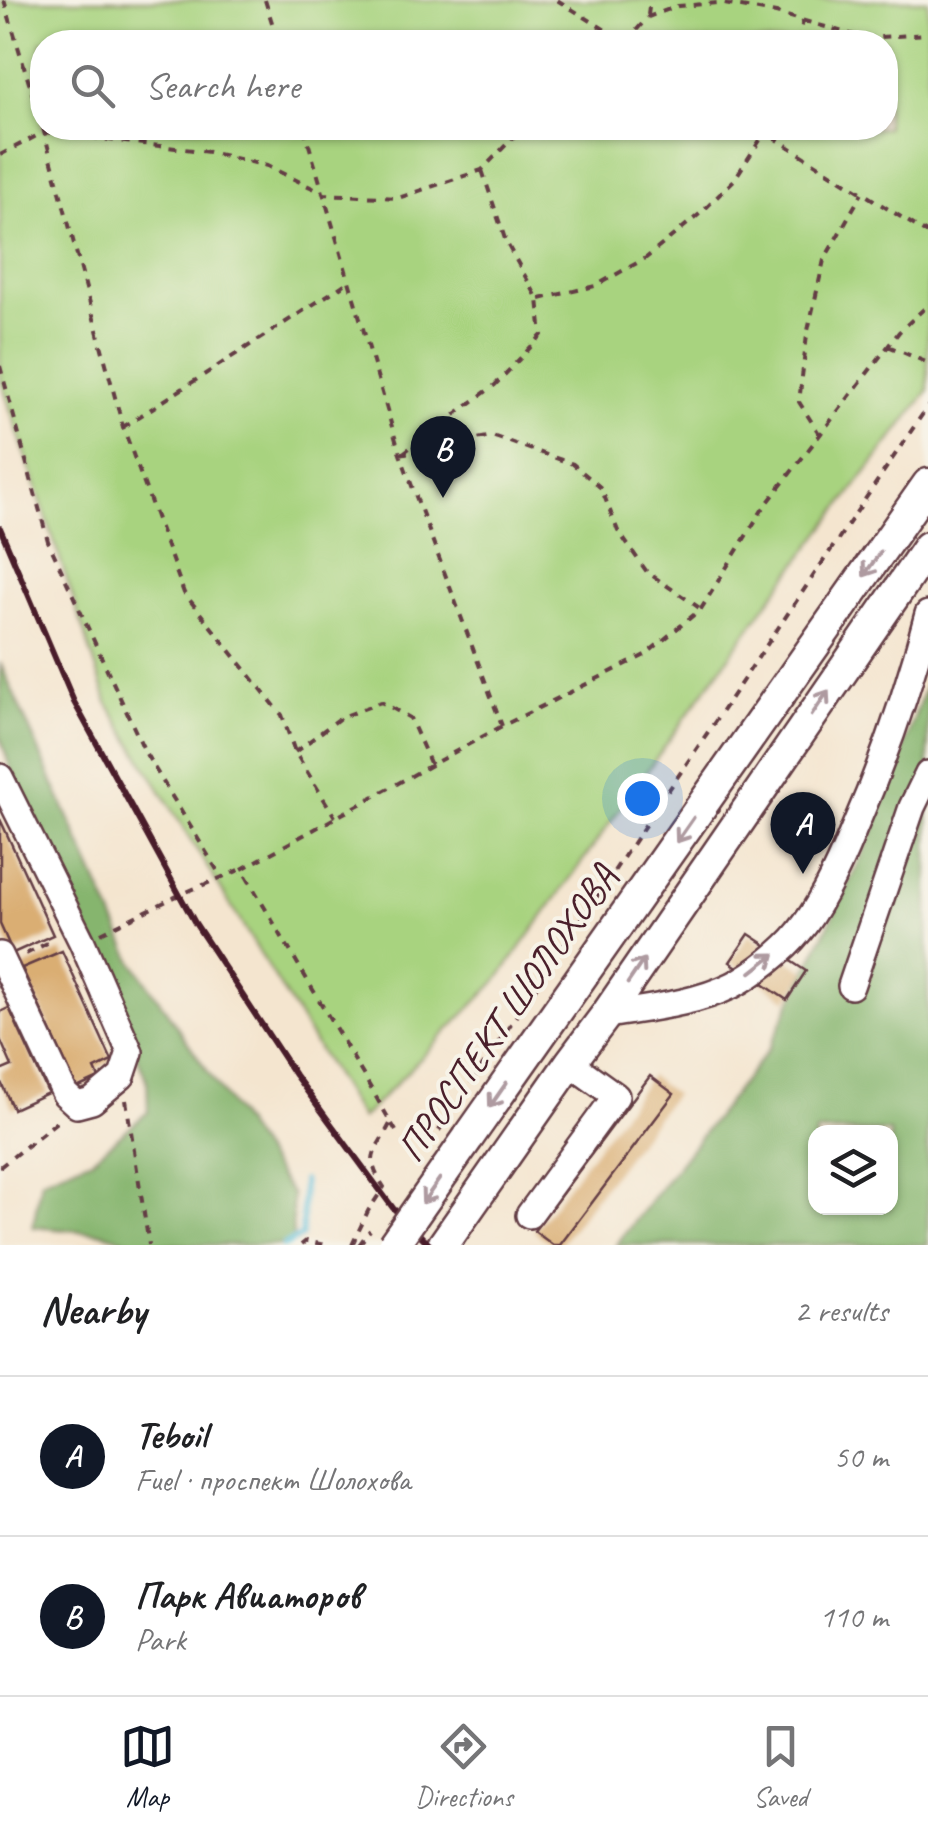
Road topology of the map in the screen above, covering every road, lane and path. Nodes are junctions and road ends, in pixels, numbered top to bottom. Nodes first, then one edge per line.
1 (4, 0) edge
2 (265, 0) edge
3 (557, 0) edge
4 (650, 0) edge
5 (717, 2) edge
6 (648, 16) junction
7 (802, 20) junction
8 (274, 30) edge
9 (606, 30) edge
10 (636, 30) edge
11 (800, 30) edge
12 (837, 30) edge
13 (928, 34) edge
14 (898, 36) edge
15 (30, 86) edge
16 (30, 137) edge
17 (46, 140) edge
18 (122, 140) edge
19 (308, 140) edge
20 (511, 140) edge
21 (760, 140) edge
22 (782, 140) edge
23 (0, 155) edge
24 (482, 170) junction
25 (862, 193) junction
26 (325, 194) junction
27 (928, 234) edge
28 (348, 282) junction
29 (538, 300) junction
30 (928, 305) edge
31 (888, 346) junction
32 (928, 363) edge
33 (0, 366) edge
34 (928, 406) edge
35 (123, 426) junction
36 (820, 435) junction
37 (400, 454) junction
38 (928, 484) edge
39 (928, 546) edge
40 (701, 610) junction
41 (928, 614) edge
42 (502, 726) junction
43 (295, 752) junction
44 (430, 765) junction
45 (928, 774) edge
46 (0, 777) edge
47 (335, 818) junction
48 (242, 869) junction
49 (222, 878) junction
50 (79, 936) junction
51 (2, 960) edge
52 (851, 986) dead end
53 (606, 1015) junction
54 (570, 1063) junction
55 (122, 1076) junction
56 (77, 1105) junction
57 (391, 1122) junction
58 (396, 1130) dead end
59 (456, 1130) junction
60 (0, 1167) edge
61 (528, 1215) dead end
62 (149, 1245) edge
63 (301, 1245) edge
64 (326, 1245) edge
65 (352, 1245) edge
66 (393, 1245) edge
67 (443, 1245) edge

1 - 15 path
2 - 8 path
3 - 9 path
4 - 6 path
5 - 6 path
5 - 7 path
6 - 10 path
7 - 11 path
7 - 12 path
13 - 14 path
16 - 23 path
17 - 35 path
18 - 26 path
19 - 26 path
20 - 24 path
21 - 29 path
22 - 25 path
24 - 26 path
24 - 29 path
25 - 27 path
25 - 36 path
26 - 28 path
28 - 35 path
28 - 37 path
29 - 37 path
30 - 31 path
31 - 32 path
31 - 36 path
33 - 49 path
34 - 59 path
35 - 43 path
36 - 40 path
37 - 40 path
37 - 42 path
38 -> 59 main road, ПРОСПЕКТ ШОЛОХОВА
53 -> 39 main road, ПРОСПЕКТ ШОЛОХОВА
40 - 42 path
53 -> 41 lane
42 - 44 path
43 - 44 path
43 - 47 path
44 - 47 path
45 - 52 lane
46 - 50 lane
47 - 48 path
48 - 49 path
48 - 57 path
49 - 50 path
50 - 51 path
50 - 55 lane
51 - 56 lane
53 - 54 main road, ПРОСПЕКТ ШОЛОХОВА
54 - 61 lane
54 - 67 main road, ПРОСПЕКТ ШОЛОХОВА
55 - 56 lane
55 - 62 path
56 - 60 path
57 - 58 path
57 - 65 path
59 -> 66 main road, ПРОСПЕКТ ШОЛОХОВА, bridge
63 - 64 path

